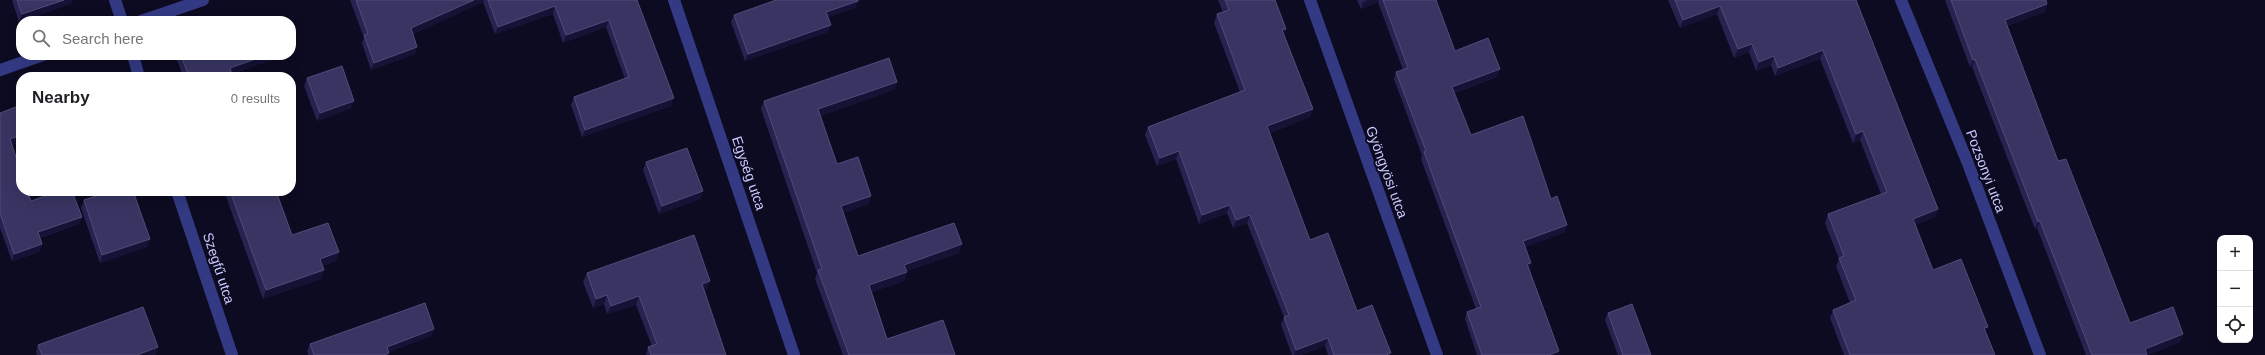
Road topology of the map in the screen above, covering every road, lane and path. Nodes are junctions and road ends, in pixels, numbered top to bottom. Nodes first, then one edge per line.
1 (115, 0) edge
2 (203, 0) edge
3 (674, 0) edge
4 (1310, 0) edge
5 (1901, 0) edge
6 (120, 16) edge
7 (156, 16) edge
8 (29, 60) edge
9 (134, 60) edge
10 (0, 70) edge
11 (138, 72) edge
12 (179, 196) edge
13 (232, 355) edge
14 (794, 355) edge
15 (1437, 355) edge
16 (2040, 355) edge

1 - 6 street
2 - 7 street
3 - 14 street, Egység utca
4 - 15 street, Gyöngyösi utca
5 - 16 street, Pozsonyi utca
8 - 10 street
9 - 11 street
12 - 13 street, Szegfű utca

